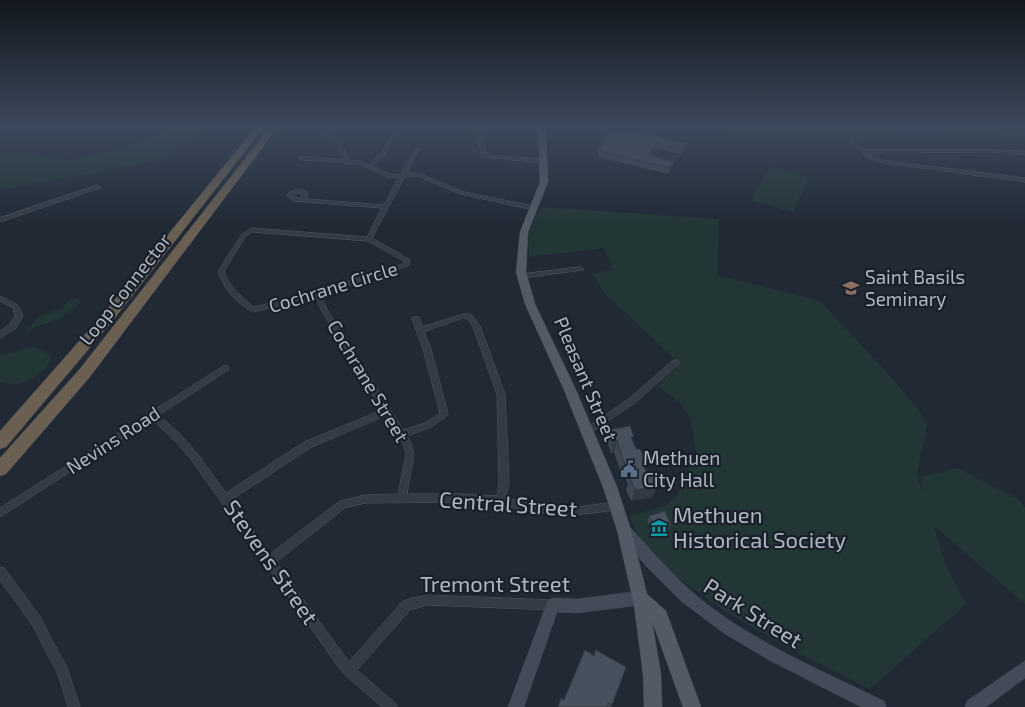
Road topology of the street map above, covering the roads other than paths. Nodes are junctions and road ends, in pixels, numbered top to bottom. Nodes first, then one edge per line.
1 (233, 160) edge
2 (248, 160) edge
3 (333, 160) edge
4 (376, 160) edge
5 (411, 160) edge
6 (532, 160) edge
7 (878, 160) edge
8 (348, 161) joint
9 (544, 161) joint
10 (368, 167) junction
11 (402, 175) junction
12 (1025, 180) edge
13 (98, 187) dead end
14 (304, 200) dead end
15 (385, 207) junction
16 (534, 208) junction
17 (0, 220) edge
18 (369, 239) junction
19 (580, 268) dead end
20 (522, 276) junction
21 (317, 294) junction
22 (0, 298) edge
23 (416, 319) dead end
24 (421, 330) junction
25 (0, 335) edge
26 (676, 363) dead end
27 (225, 368) dead end
28 (387, 412) junction
29 (153, 415) junction
30 (586, 432) junction
31 (401, 434) junction
32 (0, 442) edge
33 (0, 469) edge
34 (225, 499) junction
35 (402, 499) junction
36 (500, 501) junction
37 (616, 506) junction
38 (0, 513) edge
39 (624, 530) junction
40 (270, 561) junction
41 (0, 572) edge
42 (640, 598) junction
43 (554, 605) junction
44 (1025, 670) edge
45 (349, 671) junction
46 (74, 707) edge
47 (391, 707) edge
48 (516, 707) edge
49 (654, 707) edge
50 (692, 707) edge
51 (878, 707) edge
52 (973, 707) edge

1 - 32 highway, Loop Connector
2 - 33 highway, Loop Connector
3 - 8 street
4 - 10 street
5 - 11 street
6 - 9 street
7 - 12 street
8 - 10 street
9 - 16 main road, Pleasant Street
10 - 11 street
11 - 15 street
11 - 16 street
13 - 17 street
14 - 15 street
15 - 18 street
16 - 20 main road, Pleasant Street
18 - 21 street, Cochrane Circle
18 - 21 street, Cochrane Circle
19 - 20 street
20 - 30 main road, Pleasant Street
21 - 28 street, Cochrane Street
22 - 25 street
23 - 24 street
24 - 31 street
24 - 36 street
26 - 30 street
27 - 29 street, Nevins Road
28 - 31 street, Cochrane Street
28 - 34 street
29 - 34 street, Stevens Street
29 - 38 street, Nevins Road
30 - 37 main road, Pleasant Street
31 - 35 street, Cochrane Street
34 - 40 street, Stevens Street
35 - 36 street, Central Street
35 - 40 street, Central Street
36 - 37 street, Central Street
37 - 39 main road, Pleasant Street
39 - 42 main road, Pleasant Street
39 - 51 main road, Park Street
40 - 45 street, Stevens Street
41 - 46 street
42 - 43 main road, Tremont Street
42 - 49 main road, Pleasant Street
42 - 50 main road
43 - 45 street, Tremont Street
43 - 48 main road
44 - 52 main road
45 - 47 street, Stevens Street

